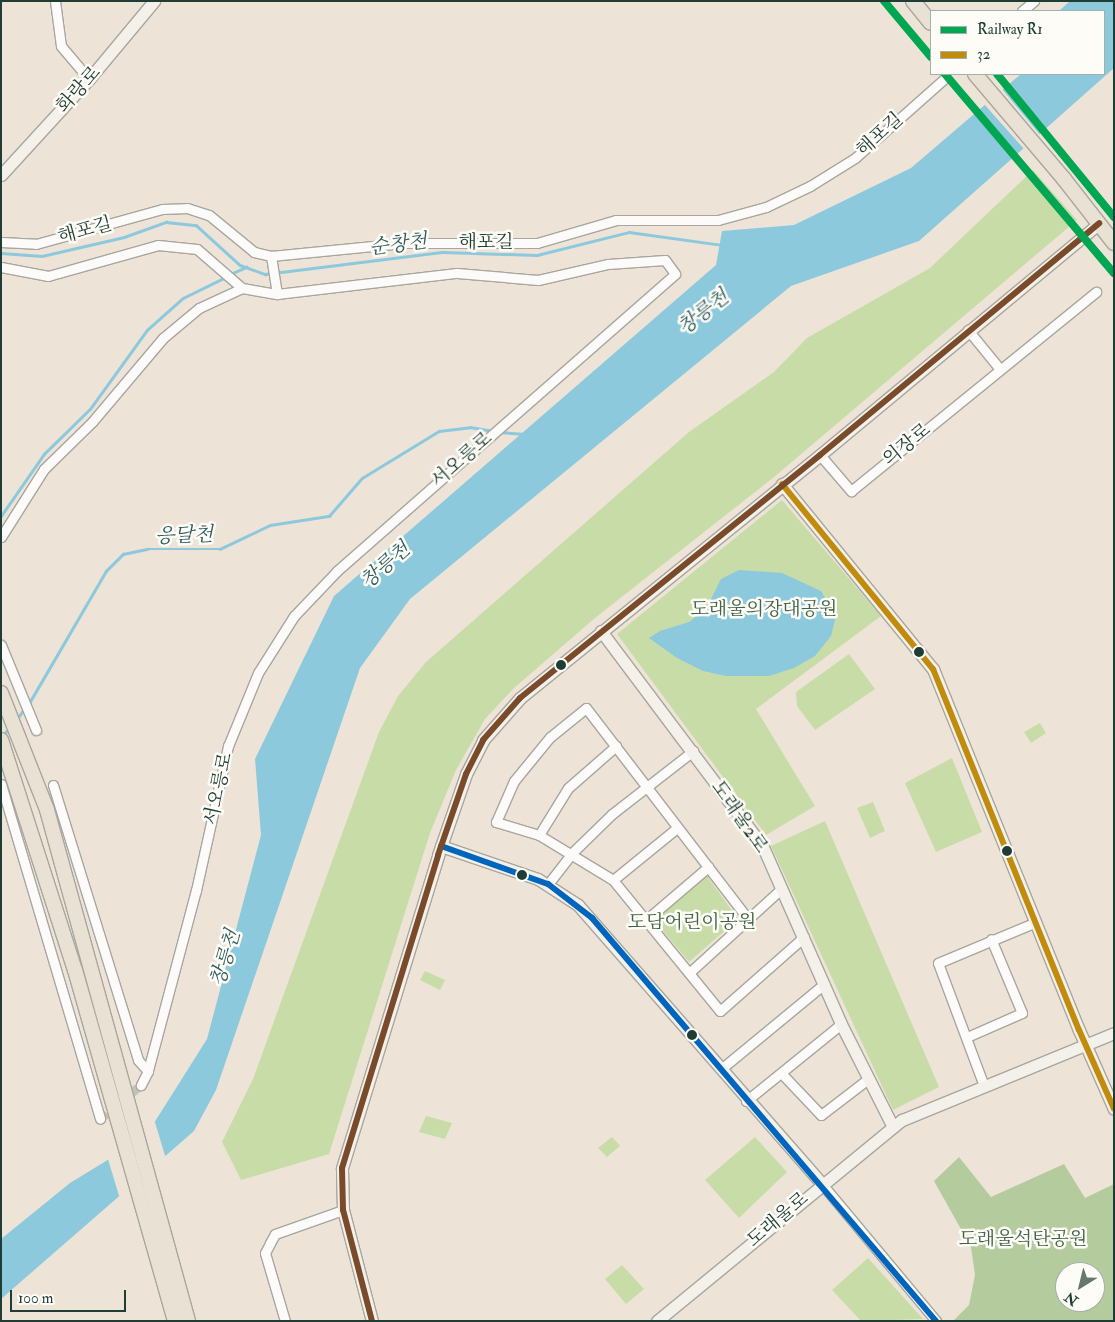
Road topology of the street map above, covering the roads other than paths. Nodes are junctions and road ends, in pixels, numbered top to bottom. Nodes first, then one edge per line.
1 (56, 1) edge
2 (154, 1) edge
3 (912, 1) edge
4 (1034, 1) edge
5 (1023, 10) edge
6 (930, 22) edge
7 (976, 75) edge
8 (89, 79) junction
9 (944, 79) dead end
10 (1, 175) edge
11 (1099, 222) junction
12 (1, 242) edge
13 (1114, 243) edge
14 (272, 259) junction
15 (1, 267) edge
16 (240, 286) junction
17 (277, 290) junction
18 (1096, 292) dead end
19 (968, 330) junction
20 (999, 368) junction
21 (820, 455) junction
22 (782, 484) junction
23 (1, 537) edge
24 (601, 631) junction
25 (1, 645) edge
26 (1, 693) edge
27 (36, 730) dead end
28 (2, 743) edge
29 (616, 746) junction
30 (693, 751) junction
31 (1, 784) edge
32 (53, 785) dead end
33 (648, 786) junction
34 (677, 828) junction
35 (539, 834) junction
36 (442, 846) junction
37 (572, 853) junction
38 (708, 867) junction
39 (613, 880) junction
40 (548, 884) junction
41 (781, 889) junction
42 (748, 919) junction
43 (646, 920) junction
44 (1036, 922) junction
45 (804, 937) junction
46 (991, 939) junction
47 (689, 973) junction
48 (824, 984) junction
49 (841, 1024) junction
50 (1114, 1033) edge
51 (968, 1037) junction
52 (1086, 1044) junction
53 (721, 1069) junction
54 (148, 1071) junction
55 (783, 1075) junction
56 (868, 1079) junction
57 (141, 1085) tunnel mouth
58 (984, 1086) junction
59 (746, 1101) junction
60 (1114, 1109) edge
61 (100, 1119) dead end
62 (893, 1126) junction
63 (822, 1184) junction
64 (158, 1209) junction
65 (343, 1210) junction
66 (145, 1218) junction
67 (165, 1321) edge
68 (175, 1321) edge
69 (188, 1321) edge
70 (198, 1321) edge
71 (285, 1321) edge
72 (372, 1321) edge
73 (657, 1321) edge
74 (936, 1321) edge

1 - 8 street
2 - 8 street, 화랑로
3 - 6 main road
4 - 5 street
7 - 11 main road
8 - 10 street, 화랑로
9 - 14 street, 해포길
11 - 13 main road
11 - 19 street
12 - 14 street, 해포길
14 - 17 street
15 - 16 street
16 - 17 street, 서오릉로
16 - 23 street
17 - 54 street, 서오릉로
18 - 20 street, 의장로
19 - 20 street
19 - 21 street
20 - 21 street, 의장로
21 - 22 street
22 - 24 street
22 - 44 street
24 - 30 street, 도래울2로
24 - 36 street
25 - 27 street
26 - 64 main road
28 - 66 main road
29 - 33 street
29 - 35 street
29 - 35 street
30 - 33 street
30 - 41 street, 도래울2로
31 - 61 street
32 - 54 street
33 - 34 street
33 - 37 street
34 - 38 street
34 - 39 street
35 - 37 street
36 - 40 street
36 - 65 street
37 - 39 street
37 - 40 street
38 - 42 street
38 - 43 street
39 - 43 street
40 - 53 street
41 - 42 street
41 - 45 street, 도래울2로
42 - 47 street
43 - 47 street
44 - 46 street
44 - 52 street
45 - 47 street
45 - 48 street, 도래울2로
46 - 51 street
46 - 51 street
48 - 49 street, 도래울2로
48 - 53 street
49 - 55 street
49 - 56 street, 도래울2로
50 - 52 street, 도래울로
51 - 58 street
52 - 58 street, 도래울로
52 - 60 street
53 - 59 street
54 - 57 street, 서오릉로
55 - 56 street
55 - 59 street
56 - 62 street, 도래울2로
58 - 62 street, 도래울로
59 - 63 street
62 - 63 street, 도래울로
63 - 73 street, 도래울로
63 - 74 street
64 - 69 main road
64 - 70 main road
65 - 71 street
65 - 72 street
66 - 67 main road
66 - 68 main road

